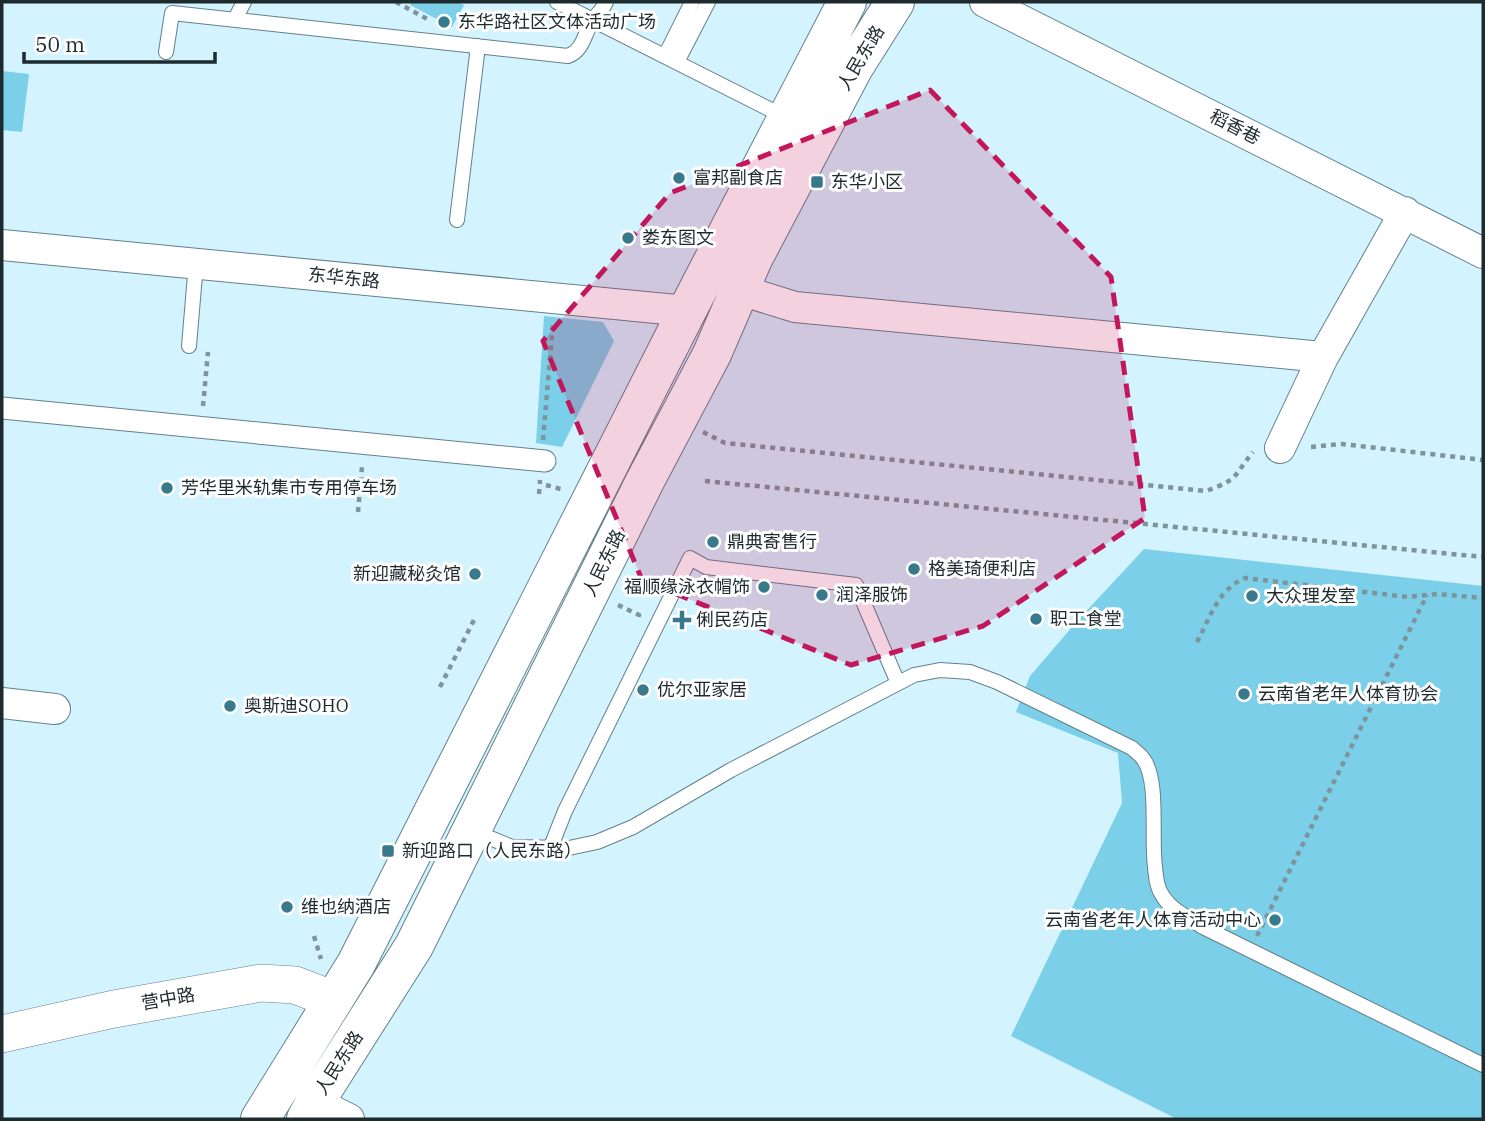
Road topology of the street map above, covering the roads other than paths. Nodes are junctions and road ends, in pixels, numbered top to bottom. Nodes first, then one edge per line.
1 (244, 2) edge
2 (557, 2) edge
3 (607, 2) edge
4 (692, 2) edge
5 (708, 2) edge
6 (847, 2) edge
7 (895, 2) edge
8 (985, 2) edge
9 (236, 19) junction
10 (593, 20) junction
11 (478, 46) junction
12 (166, 51) dead end
13 (671, 59) junction
14 (786, 117) junction
15 (1405, 212) junction
16 (457, 220) dead end
17 (2, 245) edge
18 (1483, 253) edge
19 (197, 263) junction
20 (740, 290) junction
21 (687, 312) junction
22 (189, 346) road end
23 (1324, 357) junction
24 (2, 408) edge
25 (1280, 448) road end
26 (543, 461) road end
27 (898, 683) junction
28 (2, 703) edge
29 (55, 709) dead end
30 (472, 830) junction
31 (550, 849) junction
32 (334, 1000) junction
33 (2, 1034) edge
34 (1483, 1065) edge
35 (310, 1111) edge
36 (260, 1119) edge
37 (349, 1119) edge

1 - 9 lane
2 - 10 lane
3 - 10 lane
4 - 13 lane
5 - 13 lane
6 - 14 main road
7 - 20 main road, 人民东路
8 - 15 street, 稻香巷
9 - 11 lane
9 - 12 lane
10 - 11 lane
10 - 13 lane
11 - 16 lane
13 - 14 lane
14 - 21 main road
15 - 18 street, 稻香巷
15 - 23 street
17 - 19 street, 东华东路
19 - 21 street, 东华东路
19 - 22 lane
20 - 23 street
20 - 30 main road, 人民东路
21 - 32 main road
23 - 25 street
24 - 26 street
27 - 31 lane
27 - 31 lane
27 - 34 lane
28 - 29 street
30 - 31 lane
30 - 35 main road, 人民东路
32 - 33 street, 营中路
32 - 36 main road
35 - 37 street

